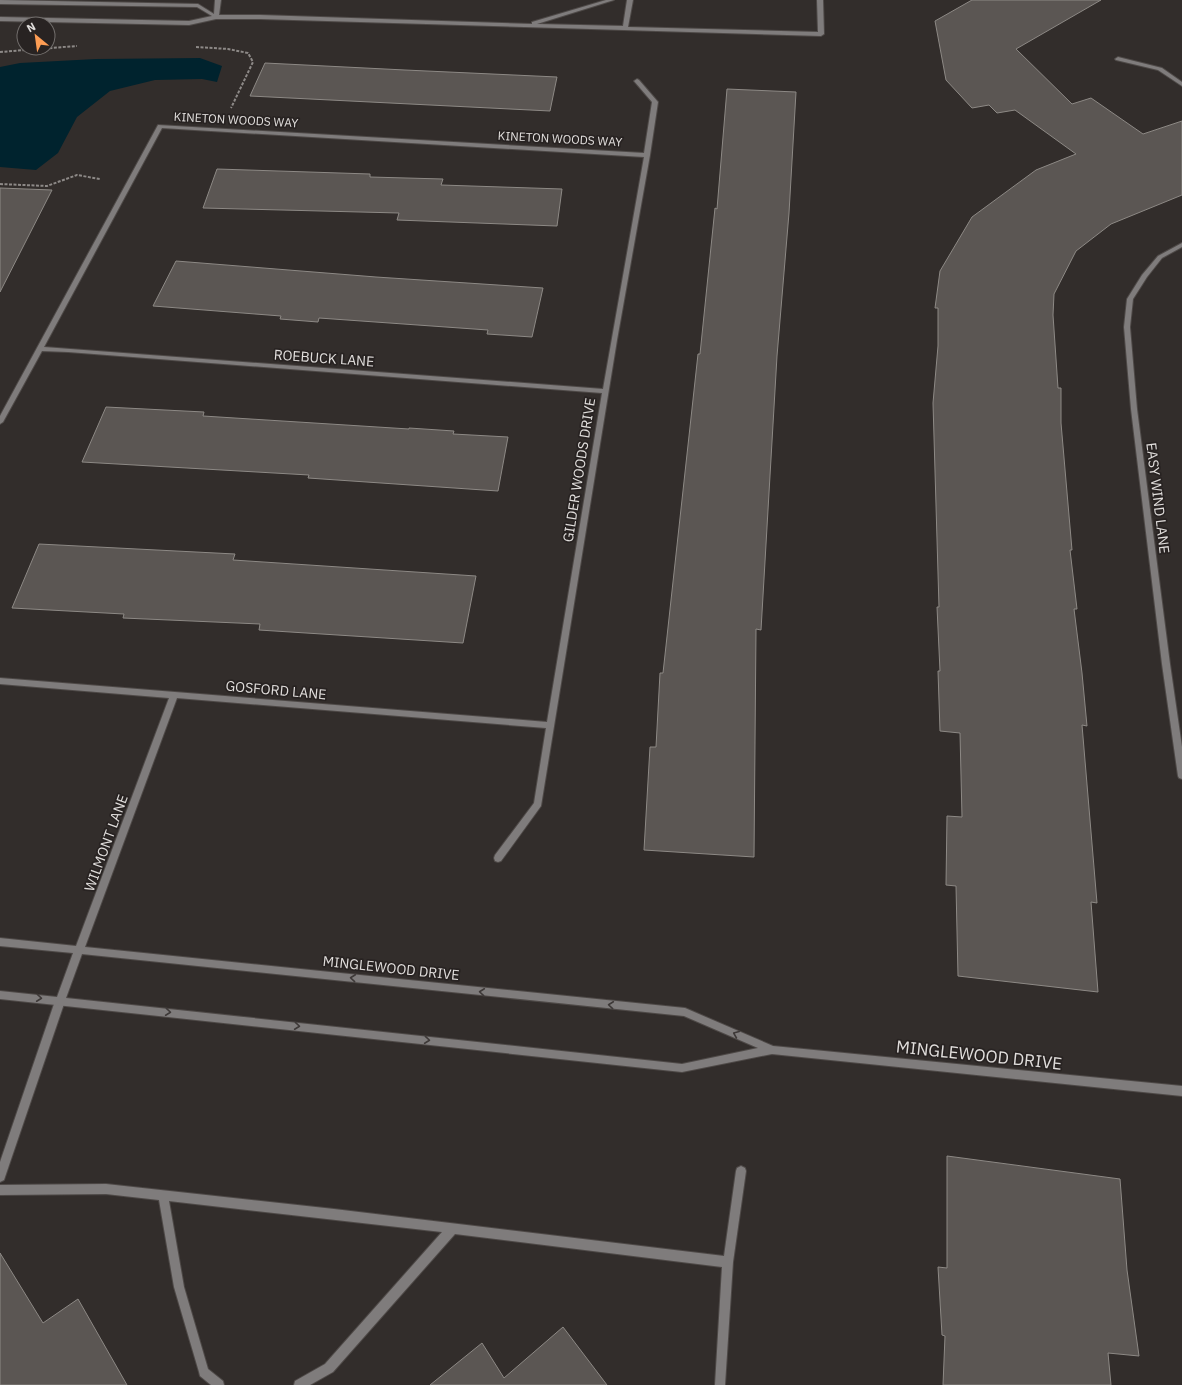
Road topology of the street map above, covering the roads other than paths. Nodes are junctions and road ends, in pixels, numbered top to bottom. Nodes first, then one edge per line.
1 (218, 0) edge
2 (611, 0) edge
3 (630, 0) edge
4 (820, 0) edge
5 (0, 2) edge
6 (216, 17) junction
7 (0, 19) edge
8 (528, 25) junction
9 (625, 28) junction
10 (1118, 59) dead end
11 (636, 81) dead end
12 (1182, 84) edge
13 (647, 155) junction
14 (1182, 245) edge
15 (40, 349) junction
16 (606, 391) junction
17 (0, 422) edge
18 (0, 681) edge
19 (174, 695) junction
20 (551, 726) junction
21 (1182, 776) edge
22 (498, 858) dead end
23 (0, 942) edge
24 (80, 951) junction
25 (0, 994) edge
26 (60, 1000) junction
27 (772, 1050) junction
28 (1182, 1091) edge
29 (741, 1171) dead end
30 (0, 1177) edge
31 (0, 1190) edge
32 (163, 1196) junction
33 (453, 1228) junction
34 (728, 1262) junction
35 (219, 1385) edge
36 (299, 1385) edge
37 (720, 1385) edge

1 - 6 street
2 - 8 street
3 - 9 street
4 - 9 street
5 - 6 street
6 - 7 street
6 - 8 street
8 - 9 street
10 - 12 street
11 - 13 street, GILDER WOODS DRIVE
13 - 15 street, KINETON WOODS WAY
13 - 16 street, GILDER WOODS DRIVE
14 - 21 street, EASY WIND LANE
15 - 16 street, ROEBUCK LANE
15 - 17 street, KINETON WOODS WAY
16 - 20 street, GILDER WOODS DRIVE
18 - 19 street, GOSFORD LANE
19 - 20 street, GOSFORD LANE
19 - 24 street, WILMONT LANE
20 - 22 street, GILDER WOODS DRIVE
23 - 24 street, MINGLEWOOD DRIVE
24 - 26 street, WILMONT LANE
27 -> 24 street, MINGLEWOOD DRIVE
25 -> 26 street, MINGLEWOOD DRIVE
26 -> 27 street, MINGLEWOOD DRIVE
26 - 30 street, WILMONT LANE
27 - 28 street, MINGLEWOOD DRIVE
29 - 34 street
31 - 32 street
32 - 33 street
32 - 35 street
33 - 34 street
33 - 36 street
34 - 37 street

